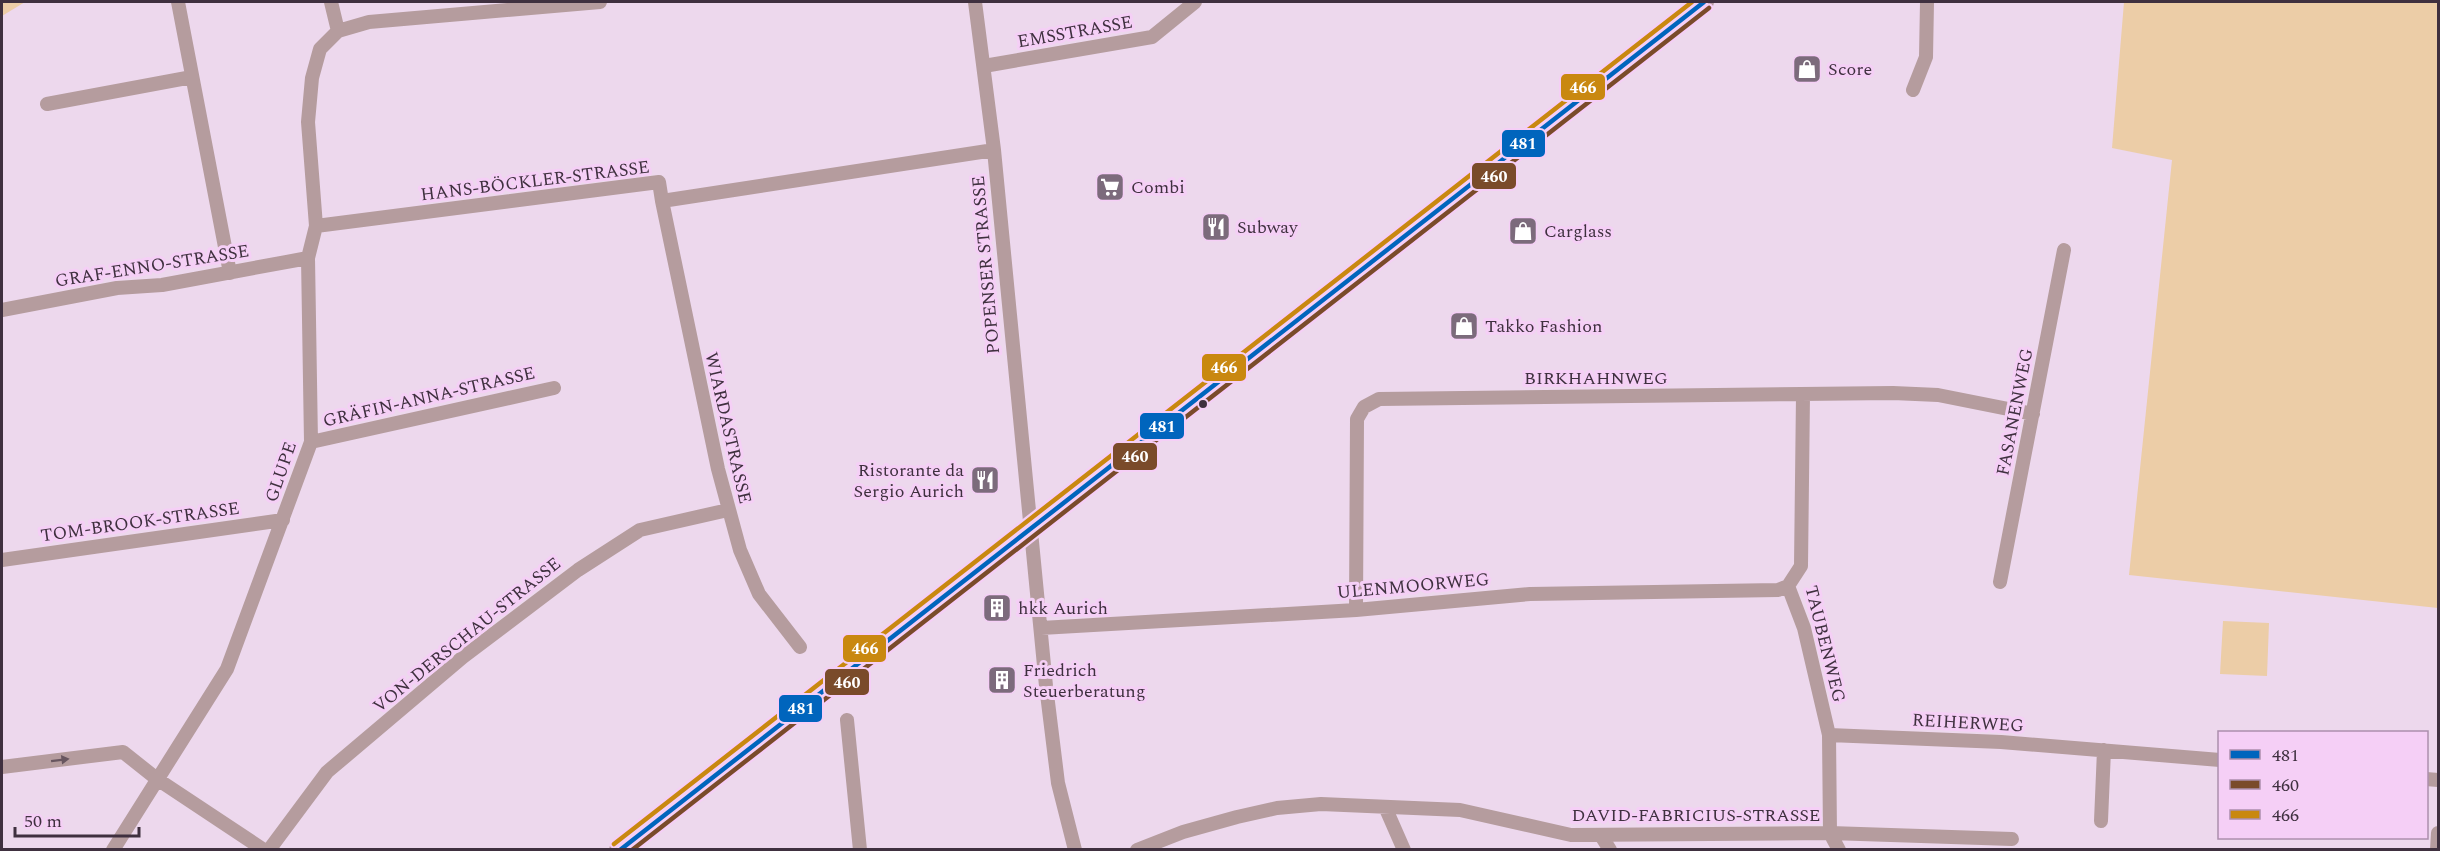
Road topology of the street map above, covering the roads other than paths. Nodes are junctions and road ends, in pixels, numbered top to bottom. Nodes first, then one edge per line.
1 (178, 2) edge
2 (331, 2) edge
3 (600, 2) edge
4 (975, 2) edge
5 (1195, 2) edge
6 (1704, 2) edge
7 (1927, 2) edge
8 (338, 31) junction
9 (984, 66) junction
10 (192, 77) junction
11 (1913, 90) dead end
12 (47, 104) dead end
13 (994, 150) junction
14 (662, 201) junction
15 (316, 226) junction
16 (2064, 250) dead end
17 (308, 258) junction
18 (230, 273) junction
19 (2, 310) edge
20 (554, 388) dead end
21 (1803, 395) junction
22 (2033, 414) junction
23 (311, 442) junction
24 (728, 510) junction
25 (283, 520) junction
26 (1031, 526) junction
27 (2, 560) edge
28 (2000, 582) dead end
29 (1788, 586) junction
30 (1356, 610) junction
31 (1041, 628) junction
32 (800, 647) dead end
33 (847, 720) dead end
34 (1829, 735) junction
35 (2104, 750) junction
36 (2218, 760) edge
37 (2, 767) edge
38 (157, 779) junction
39 (1386, 809) junction
40 (2101, 821) dead end
41 (2439, 832) edge
42 (1830, 833) junction
43 (1602, 837) junction
44 (2012, 839) dead end
45 (113, 849) edge
46 (267, 849) edge
47 (619, 849) edge
48 (860, 849) edge
49 (1075, 849) edge
50 (1137, 849) edge
51 (1404, 849) edge
52 (1610, 849) edge
53 (1839, 849) edge
54 (2437, 849) edge

1 - 10 street
2 - 8 street
3 - 8 street
4 - 9 street, POPENSER STRASSE
5 - 9 street, EMSSTRASSE
6 - 26 main road
7 - 11 street
8 - 15 street, GLUPE
9 - 13 street, POPENSER STRASSE
10 - 12 street
10 - 18 street
13 - 14 street, HANS-BÖCKLER-STRASSE
13 - 26 street, POPENSER STRASSE
14 - 15 street, HANS-BÖCKLER-STRASSE
14 - 24 street, WIARDASTRASSE
15 - 17 street, GLUPE
16 - 22 street, FASANENWEG
17 - 18 street, GRAF-ENNO-STRASSE
17 - 23 street, GLUPE
18 - 19 street, GRAF-ENNO-STRASSE
20 - 23 street, GRÄFIN-ANNA-STRASSE
21 - 22 street, BIRKHAHNWEG
21 - 29 street, TAUBENWEG
21 - 30 street, BIRKHAHNWEG
22 - 28 street, FASANENWEG
23 - 25 street, GLUPE
24 - 32 street, WIARDASTRASSE
24 - 46 street, VON-DERSCHAU-STRASSE
25 - 27 street, TOM-BROOK-STRASSE
25 - 38 street, GLUPE
26 - 31 street, POPENSER STRASSE
26 - 47 main road
29 - 30 street, ULENMOORWEG
29 - 34 street, TAUBENWEG
30 - 31 street, ULENMOORWEG
31 - 49 street, POPENSER STRASSE
33 - 48 street
34 - 35 street, REIHERWEG
34 - 42 street, TAUBENWEG
35 - 36 street, REIHERWEG
35 - 40 street
37 -> 38 street, VON-DERSCHAU-STRASSE
38 - 45 street, GLUPE
38 - 46 street, VON-DERSCHAU-STRASSE
39 - 43 street, DAVID-FABRICIUS-STRASSE
39 - 50 street, DAVID-FABRICIUS-STRASSE
39 - 51 street
41 - 54 street
42 - 43 street, DAVID-FABRICIUS-STRASSE
42 - 44 street, DAVID-FABRICIUS-STRASSE
42 - 53 street
43 - 52 street

